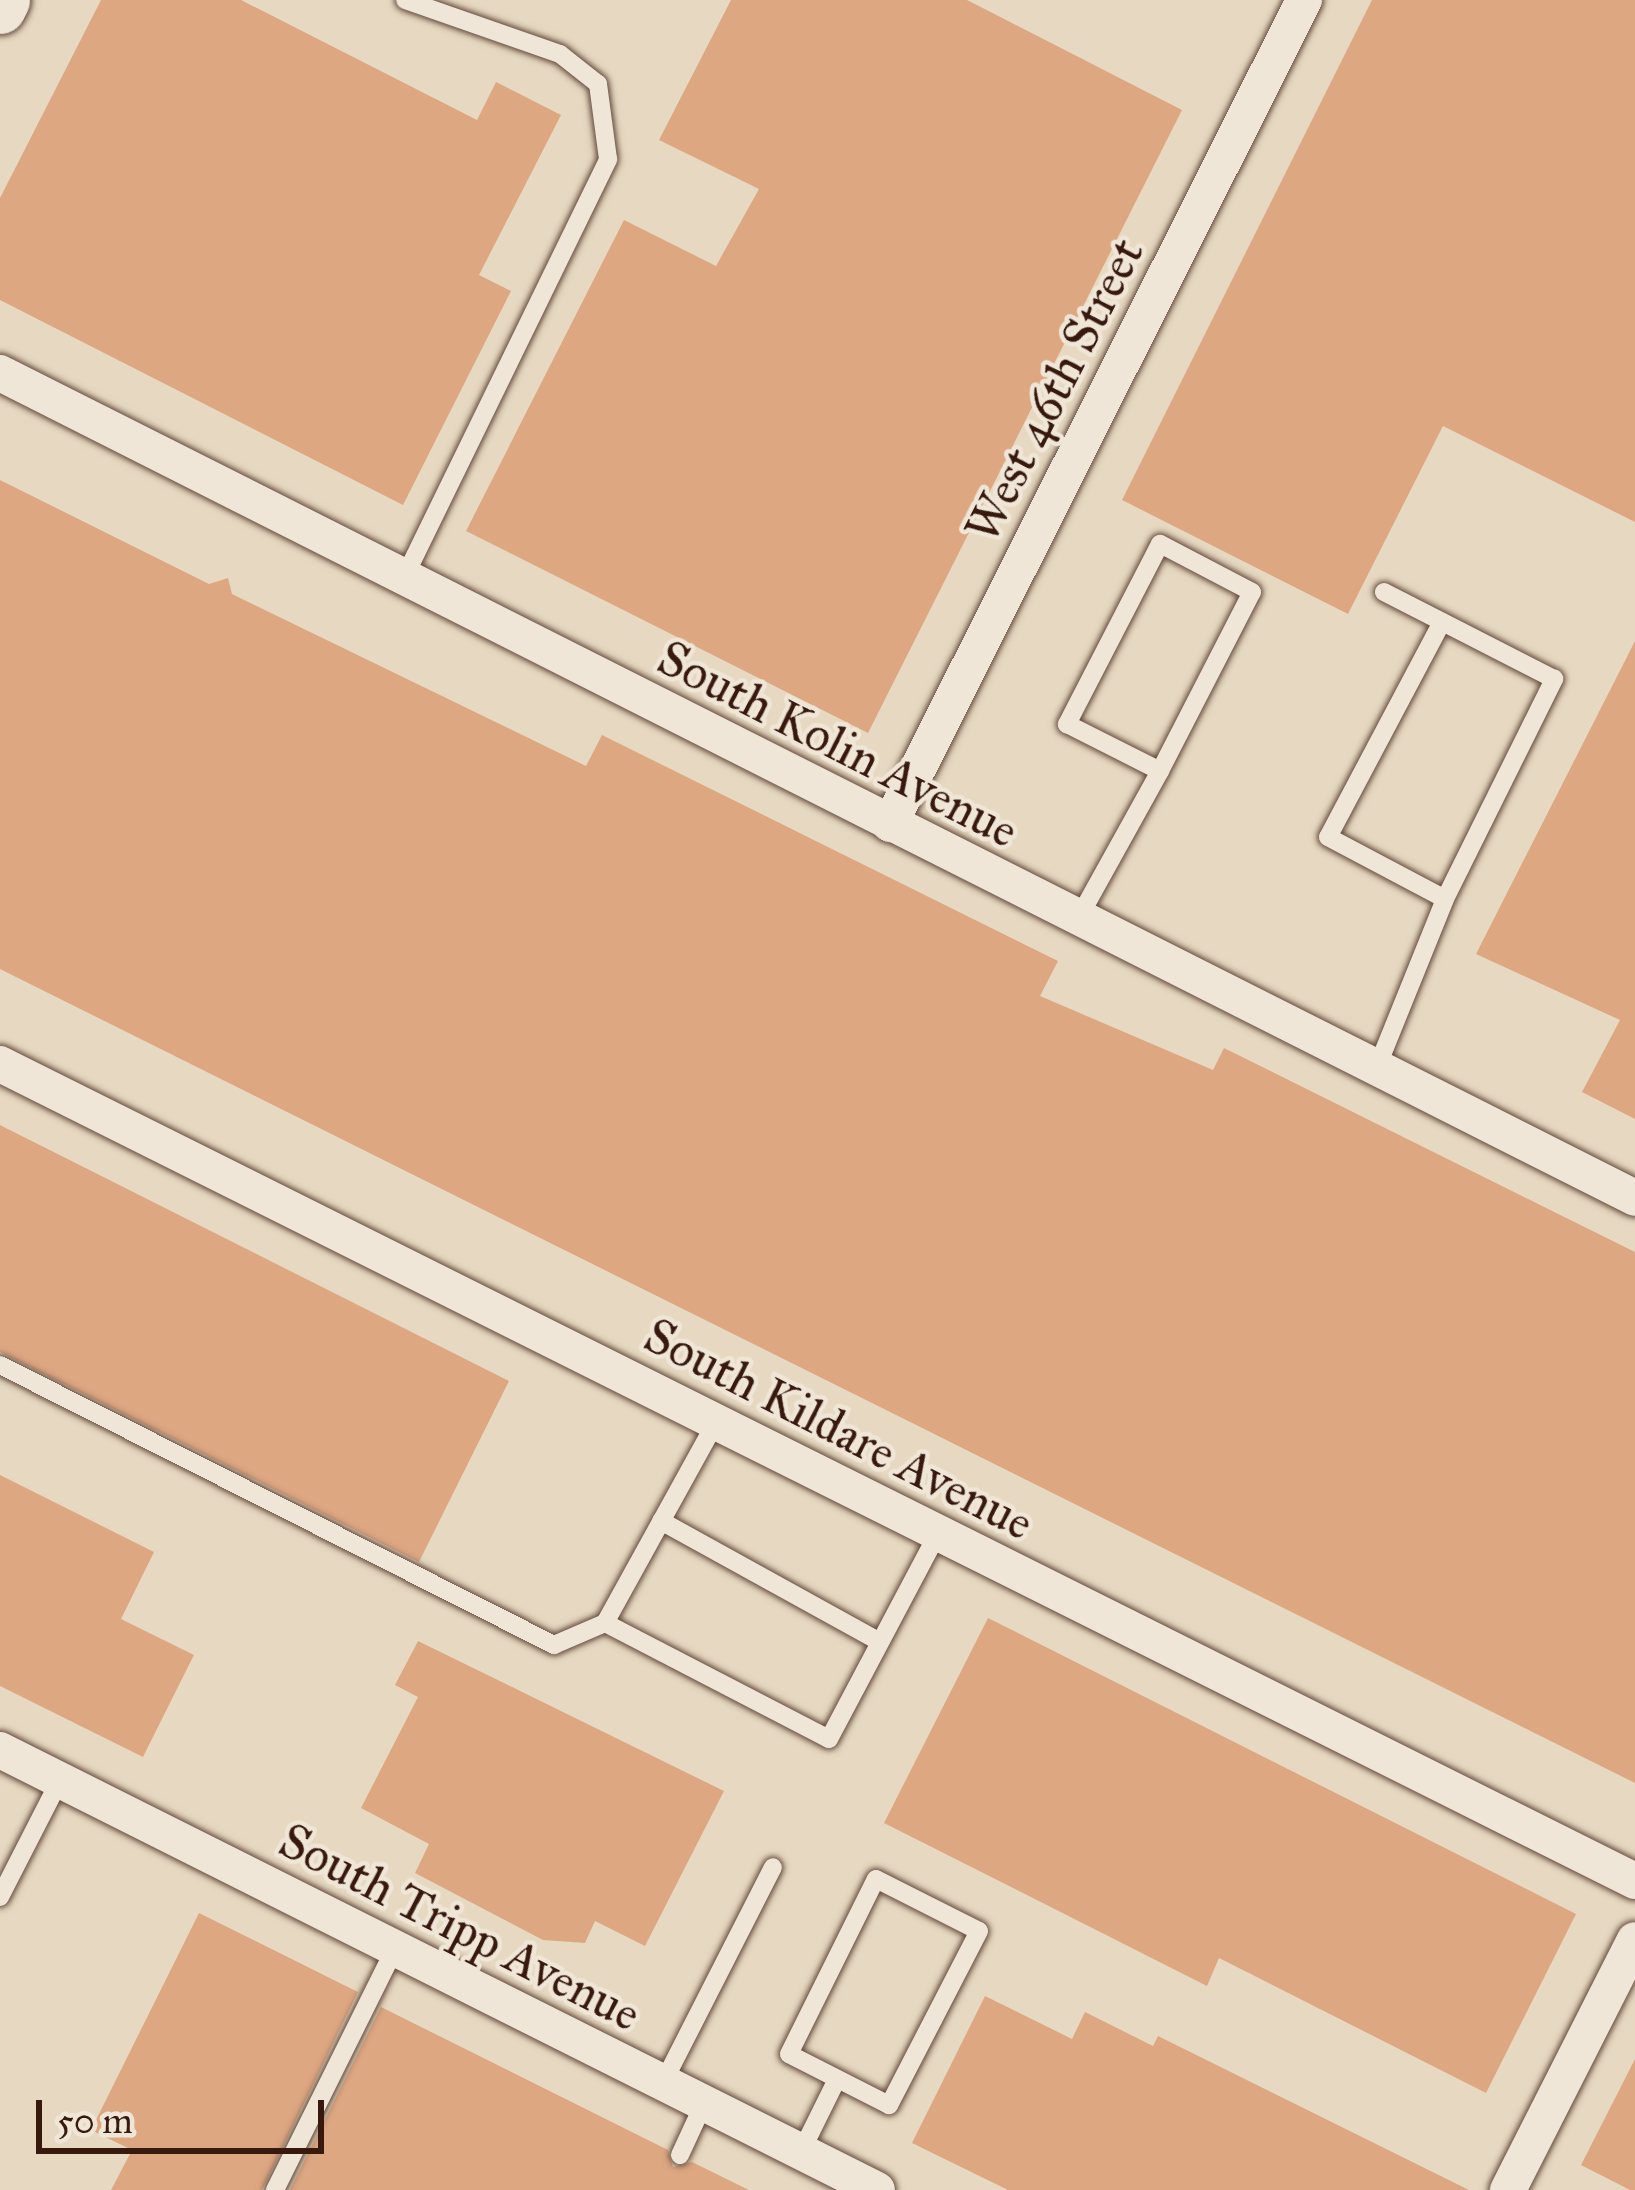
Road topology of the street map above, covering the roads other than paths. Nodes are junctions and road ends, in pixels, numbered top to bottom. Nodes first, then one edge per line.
1 (4, 0) edge
2 (405, 0) edge
3 (1304, 0) edge
4 (0, 8) edge
5 (0, 373) edge
6 (404, 578) junction
7 (1384, 592) dead end
8 (1442, 622) junction
9 (1160, 771) junction
10 (890, 824) junction
11 (1444, 898) junction
12 (1078, 920) junction
13 (0, 1064) edge
14 (1376, 1070) junction
15 (1635, 1198) edge
16 (0, 1365) edge
17 (716, 1421) junction
18 (661, 1521) junction
19 (938, 1533) junction
20 (605, 1622) junction
21 (880, 1642) junction
22 (0, 1750) edge
23 (60, 1780) junction
24 (773, 1867) dead end
25 (1635, 1880) edge
26 (0, 1897) edge
27 (1635, 1940) edge
28 (394, 1948) junction
29 (837, 2079) junction
30 (663, 2083) junction
31 (704, 2103) junction
32 (801, 2152) junction
33 (680, 2156) dead end
34 (275, 2190) edge
35 (877, 2190) edge
36 (1508, 2190) edge

1 - 4 main road
2 - 6 lane
3 - 10 street, West 46th Street
5 - 6 street, South Kolin Avenue
6 - 10 street, South Kolin Avenue
7 - 8 lane
8 - 11 lane
8 - 11 lane
9 - 9 lane
9 - 12 lane
10 - 12 street, South Kolin Avenue
11 - 14 lane
12 - 14 street, South Kolin Avenue
13 - 17 street, South Kildare Avenue
14 - 15 street, South Kolin Avenue
16 - 20 lane
17 - 18 lane
17 - 19 street, South Kildare Avenue
18 - 20 lane
18 - 21 lane
19 - 21 lane
19 - 25 street, South Kildare Avenue
20 - 21 lane
22 - 23 street, South Tripp Avenue
23 - 26 lane
23 - 28 street, South Tripp Avenue
24 - 30 lane
27 - 36 street
28 - 30 street, South Tripp Avenue
28 - 34 lane
29 - 29 lane
29 - 32 lane
30 - 31 street, South Tripp Avenue
31 - 32 street, South Tripp Avenue
31 - 33 lane
32 - 35 street, South Tripp Avenue

